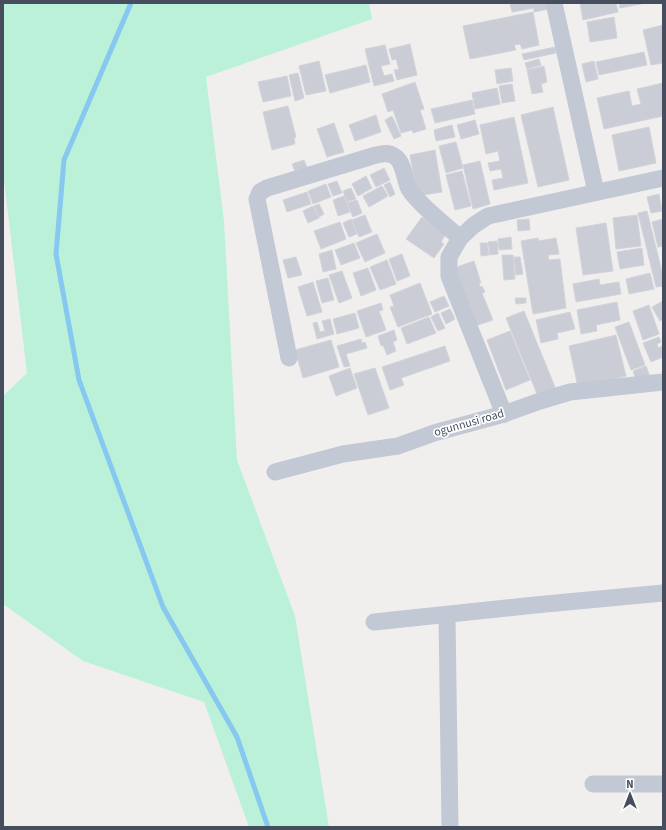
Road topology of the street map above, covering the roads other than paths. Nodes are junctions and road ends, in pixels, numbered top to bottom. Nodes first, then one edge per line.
1 (554, 3) edge
2 (663, 178) edge
3 (596, 192) junction
4 (460, 238) junction
5 (289, 358) dead end
6 (663, 382) edge
7 (504, 414) junction
8 (275, 472) dead end
9 (663, 593) edge
10 (447, 615) junction
11 (374, 622) dead end
12 (593, 784) dead end
13 (663, 784) edge
14 (450, 827) edge

1 - 3 street
2 - 3 street
3 - 4 street
4 - 5 street
4 - 7 street
6 - 7 street, ogunnusi road
7 - 8 street, ogunnusi road
9 - 10 street
10 - 11 street
10 - 14 street
12 - 13 street

